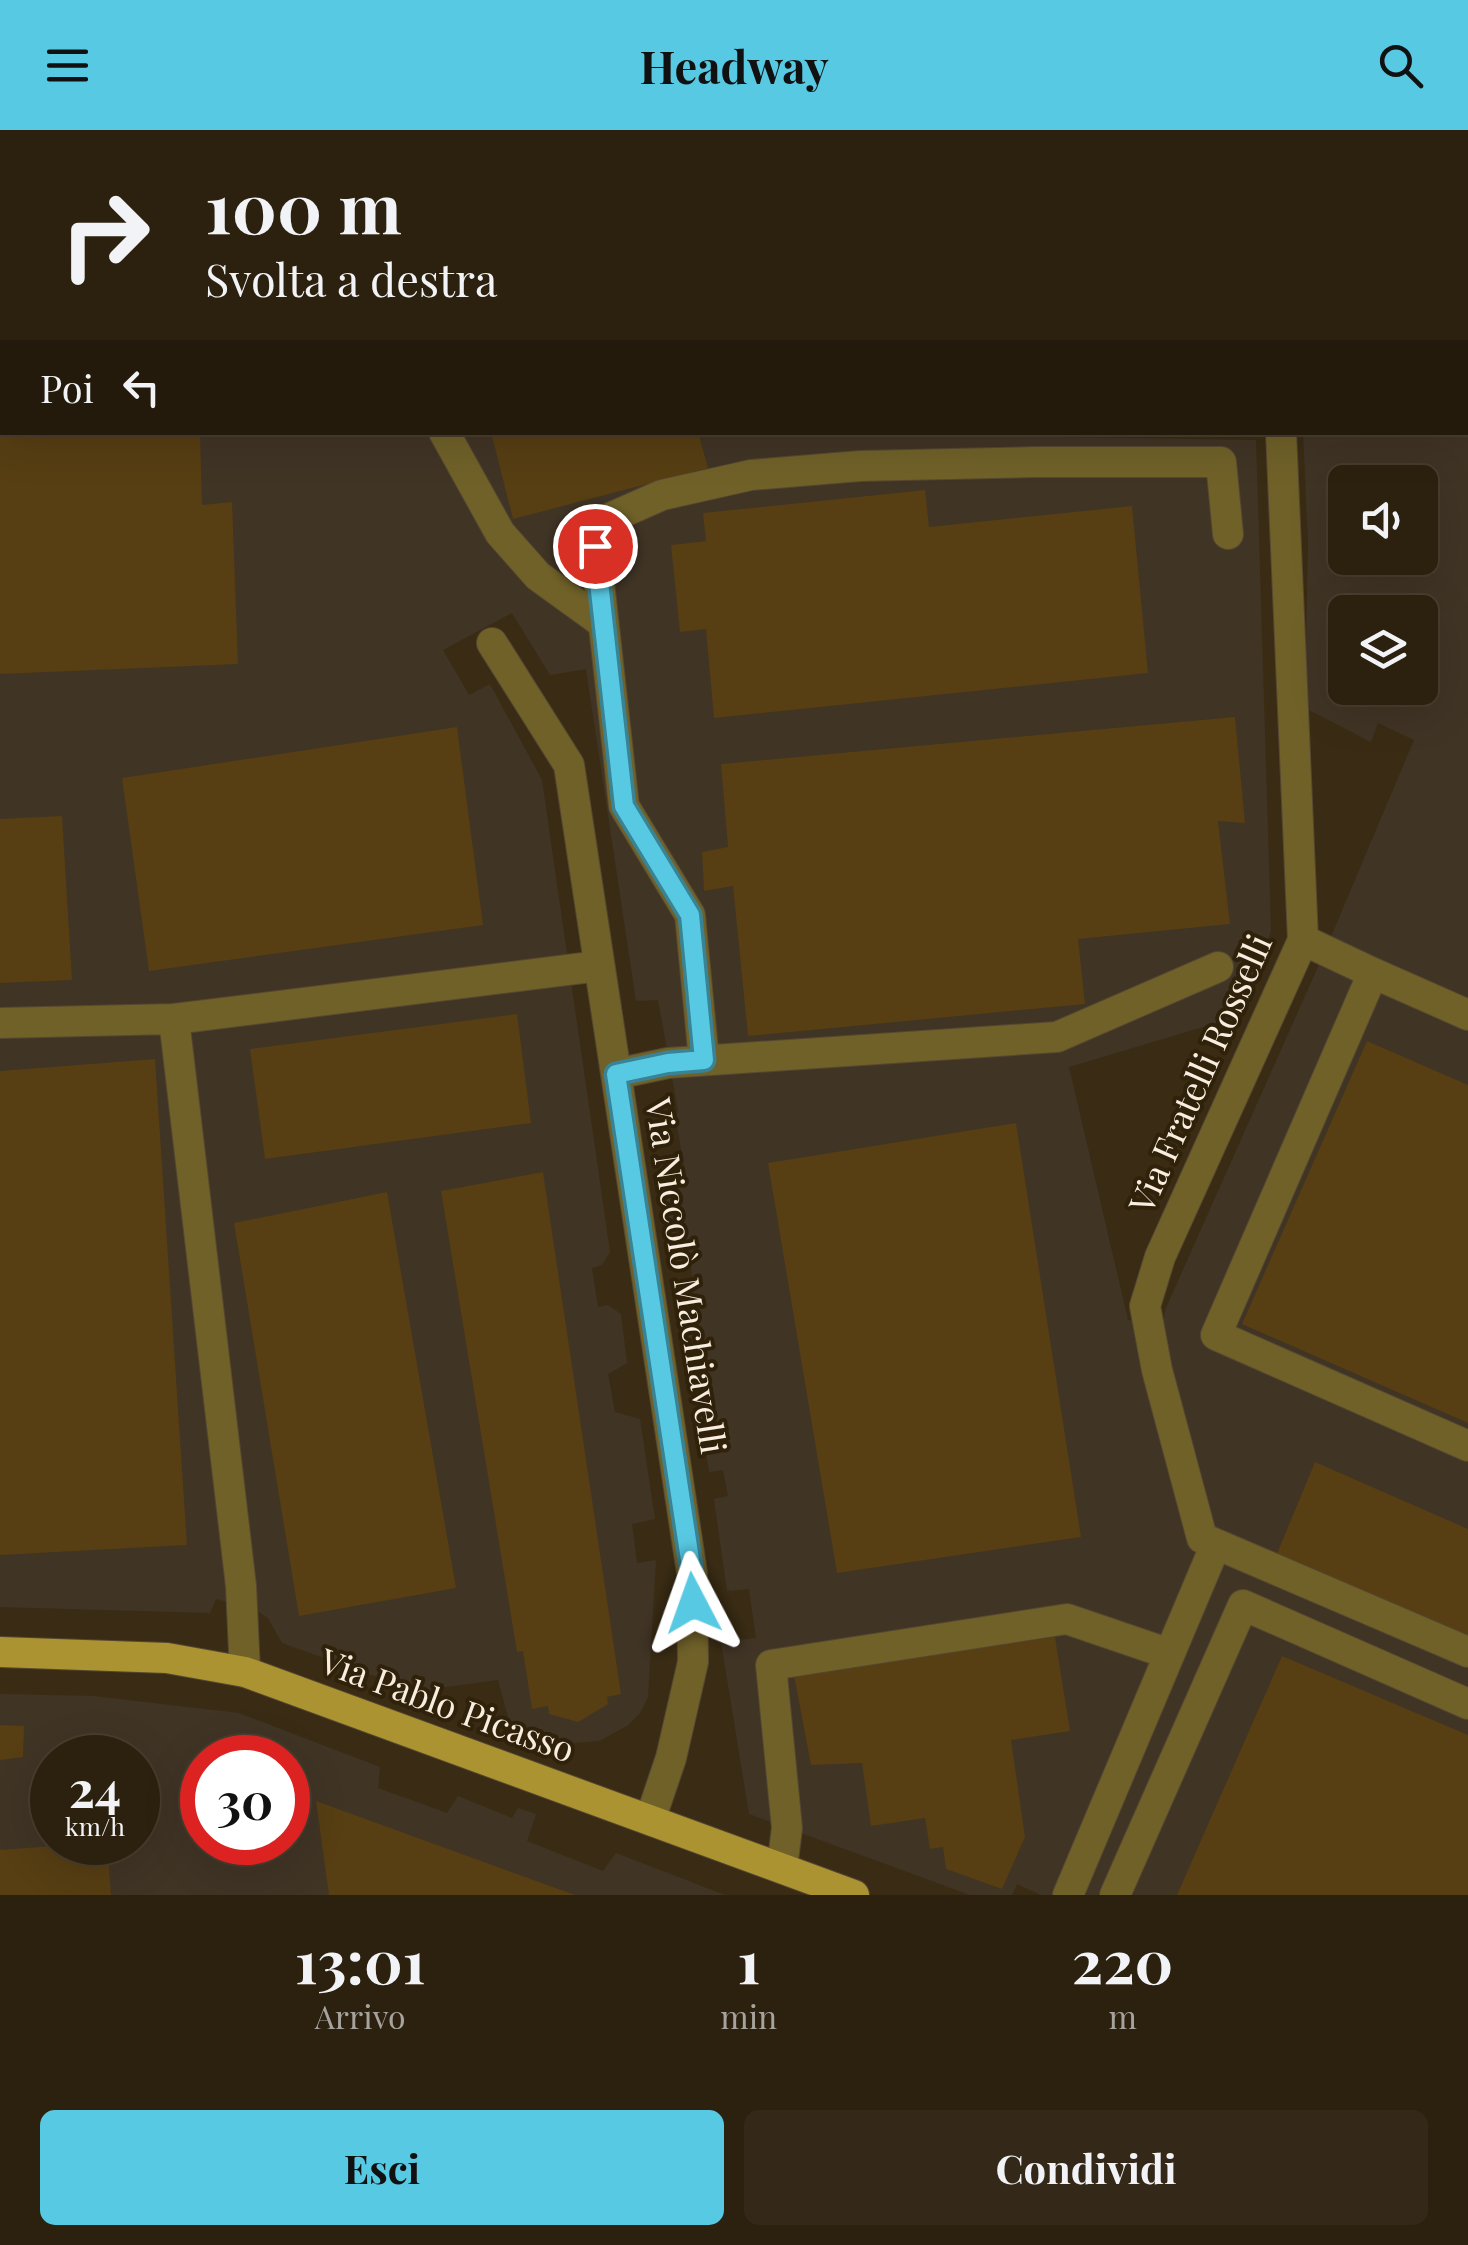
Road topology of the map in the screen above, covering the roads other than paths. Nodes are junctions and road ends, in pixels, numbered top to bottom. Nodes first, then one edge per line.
1 (446, 435) edge
2 (1281, 435) edge
3 (1228, 534) dead end
4 (603, 622) junction
5 (492, 642) dead end
6 (1303, 940) junction
7 (599, 966) junction
8 (1218, 967) dead end
9 (1373, 972) junction
10 (1468, 1015) edge
11 (174, 1020) junction
12 (0, 1023) edge
13 (704, 1060) junction
14 (616, 1074) junction
15 (1468, 1446) edge
16 (1216, 1544) junction
17 (1155, 1649) dead end
18 (0, 1652) edge
19 (1468, 1652) edge
20 (244, 1672) junction
21 (1468, 1704) edge
22 (650, 1820) junction
23 (782, 1868) junction
24 (854, 1895) edge
25 (1068, 1895) edge
26 (1115, 1895) edge

1 - 4 street
2 - 6 street, Via Fratelli Rosselli
3 - 4 street
4 - 13 street
5 - 7 street, Via Niccolò Machiavelli
6 - 9 street
6 - 16 street, Via Fratelli Rosselli
7 - 11 street
7 - 14 street, Via Niccolò Machiavelli
8 - 13 street
9 - 10 street
9 - 15 street
11 - 12 street
11 - 20 street
13 - 14 street
14 - 22 street, Via Niccolò Machiavelli
16 - 19 street
16 - 25 street
17 - 23 street
18 - 20 main road, Via Pablo Picasso
20 - 22 main road, Via Pablo Picasso
21 - 26 street
22 - 23 main road, Via Pablo Picasso
23 - 24 main road, Via Pablo Picasso

